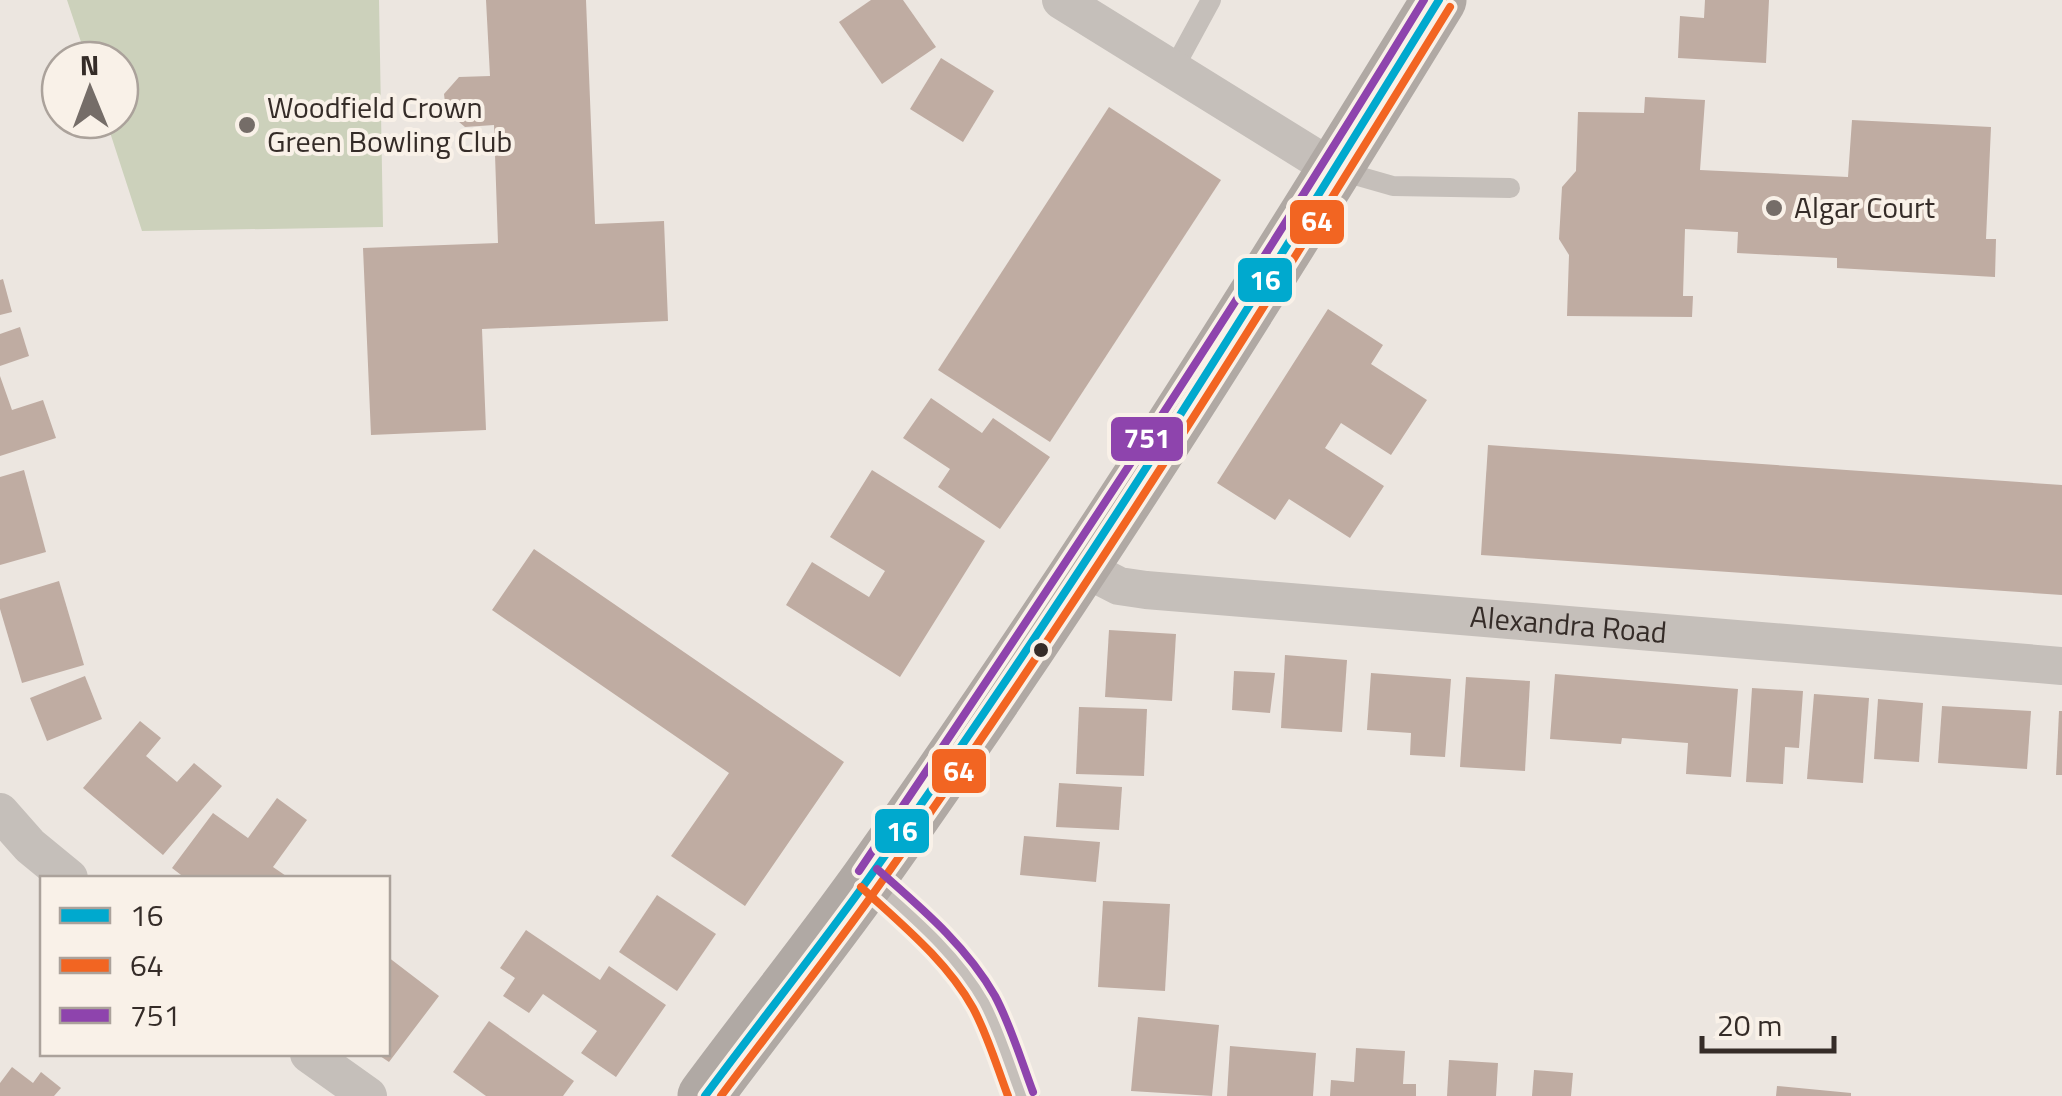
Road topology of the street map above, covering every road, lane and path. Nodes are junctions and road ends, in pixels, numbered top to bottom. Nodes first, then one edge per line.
1 (1061, 0) edge
2 (1210, 0) edge
3 (1439, 0) edge
4 (1173, 70) junction
5 (1335, 170) junction
6 (1510, 188) dead end
7 (1080, 566) junction
8 (2062, 666) edge
9 (0, 812) edge
10 (67, 876) edge
11 (869, 878) junction
12 (313, 1056) edge
13 (368, 1096) edge
14 (705, 1096) edge
15 (1021, 1096) edge

1 - 4 street
2 - 4 lane
3 - 5 highway
4 - 5 street
5 - 6 lane
5 - 7 highway
7 - 8 street, Alexandra Road
7 - 11 highway
9 - 10 street
11 - 14 highway
11 - 15 street
12 - 13 street

